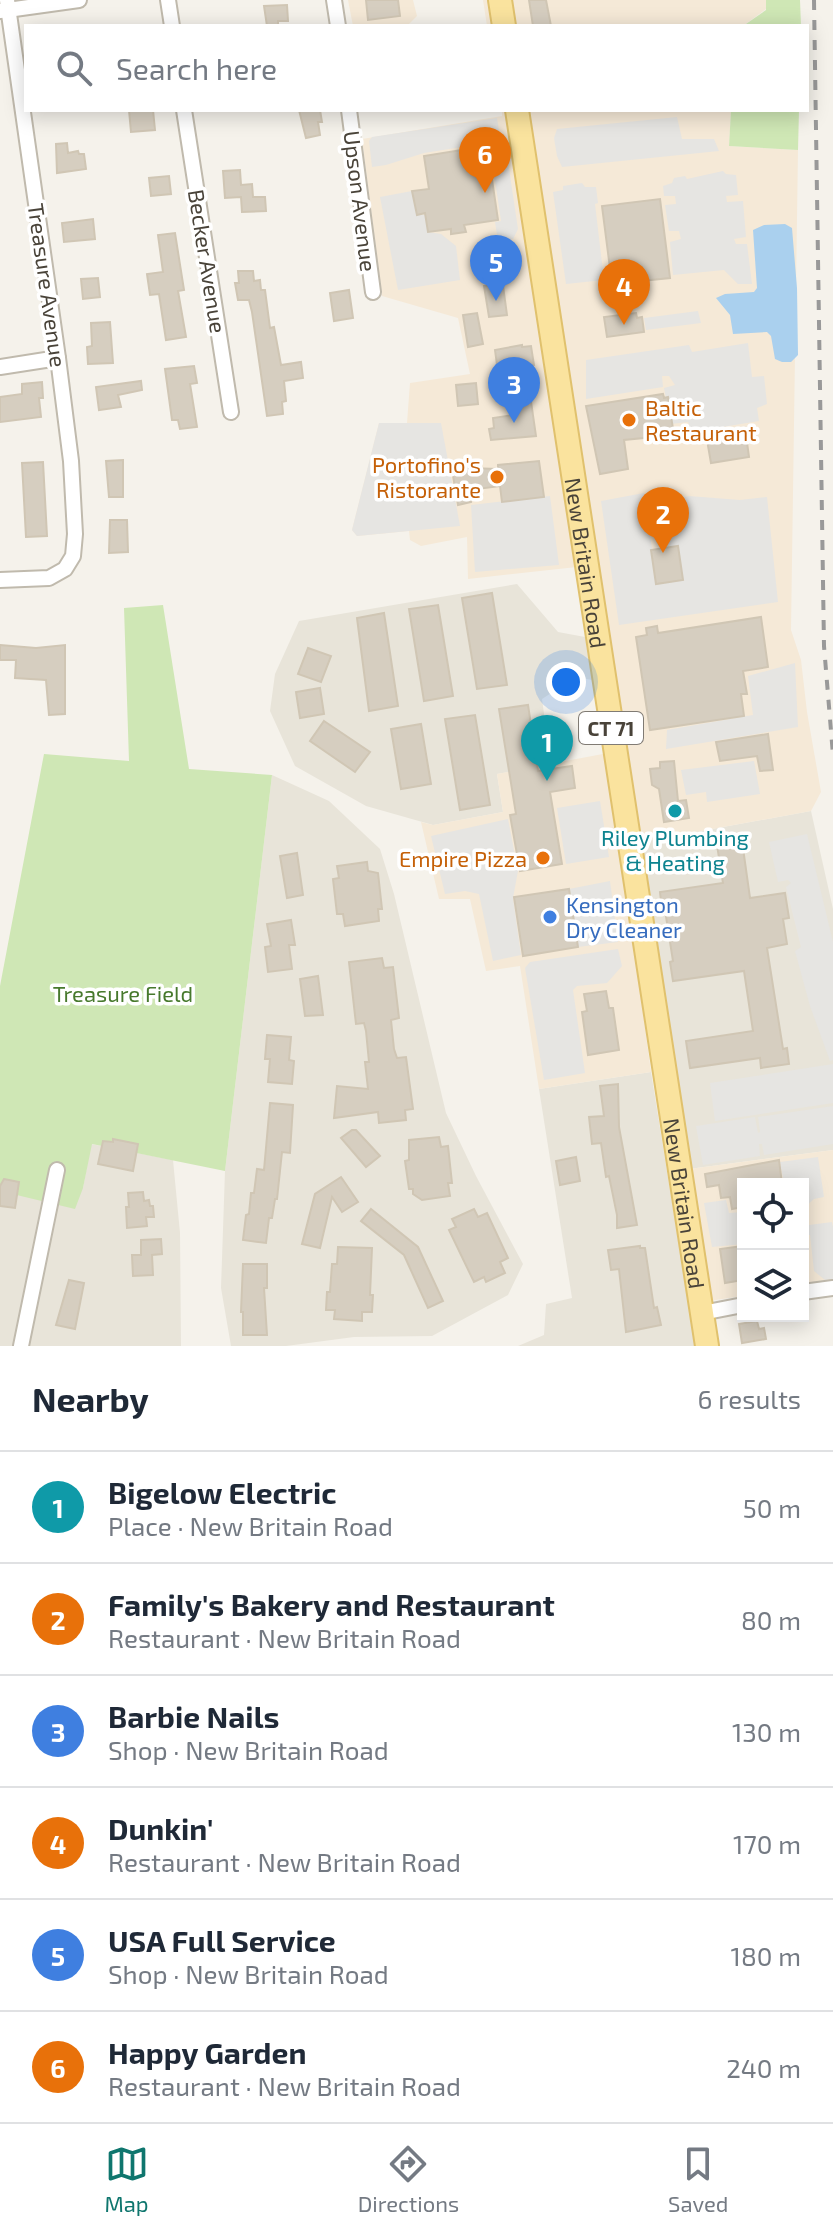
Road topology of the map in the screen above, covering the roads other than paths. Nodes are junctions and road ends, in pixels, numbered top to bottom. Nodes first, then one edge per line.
1 (79, 0) edge
2 (168, 0) edge
3 (334, 0) edge
4 (500, 0) edge
5 (5, 7) edge
6 (172, 24) edge
7 (338, 24) edge
8 (504, 24) edge
9 (184, 112) edge
10 (349, 112) edge
11 (517, 112) edge
12 (373, 292) dead end
13 (58, 358) junction
14 (0, 367) edge
15 (231, 412) dead end
16 (0, 580) edge
17 (57, 1170) dead end
18 (833, 1288) edge
19 (809, 1291) edge
20 (737, 1306) edge
21 (702, 1313) junction
22 (21, 1346) edge
23 (707, 1346) edge

1 - 5 street
2 - 6 street
3 - 7 street
4 - 8 main road
5 - 13 street, Treasure Avenue
9 - 15 street, Becker Avenue
10 - 12 street, Upson Avenue
11 - 21 main road, New Britain Road / CT 71
13 - 14 street
13 - 16 street, Treasure Avenue
17 - 22 street
18 - 19 street
20 - 21 street
21 - 23 main road, New Britain Road / CT 71

